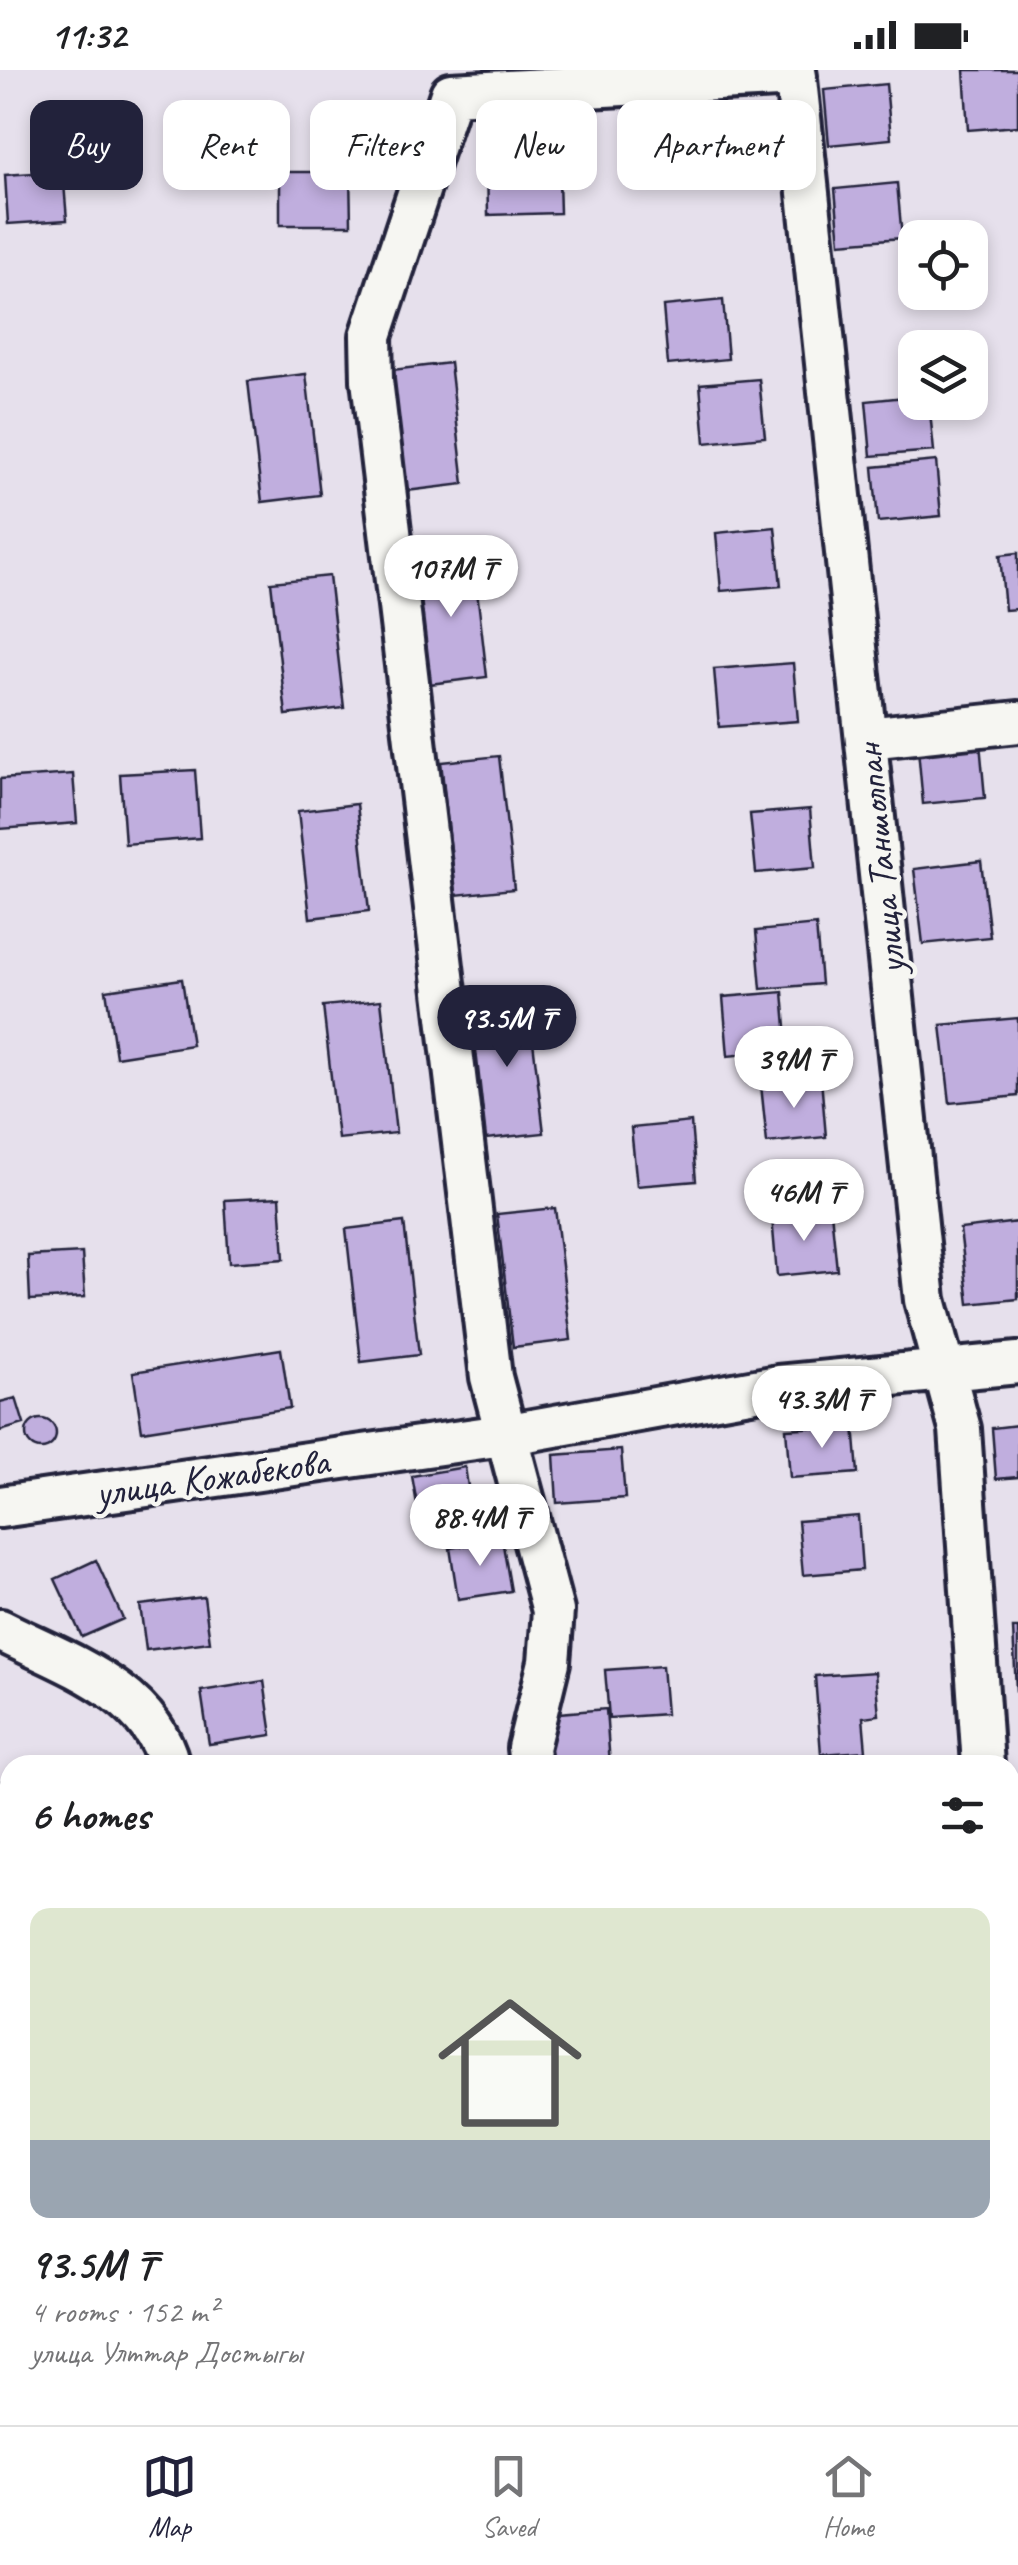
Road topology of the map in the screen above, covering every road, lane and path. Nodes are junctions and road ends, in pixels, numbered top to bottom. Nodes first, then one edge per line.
1 (795, 73) edge
2 (1018, 722) edge
3 (867, 738) junction
4 (1018, 1363) edge
5 (945, 1370) junction
6 (510, 1434) junction
7 (0, 1507) edge
8 (0, 1630) edge
9 (164, 1755) edge
10 (529, 1755) edge
11 (981, 1755) edge

1 - 3 street, улица Таншолпан
1 - 6 street
2 - 3 street
3 - 5 street, улица Таншолпан
4 - 5 street, улица Кожабекова
5 - 6 street, улица Кожабекова
5 - 11 street, улица Таншолпан
6 - 7 street, улица Кожабекова
6 - 10 street
8 - 9 street

